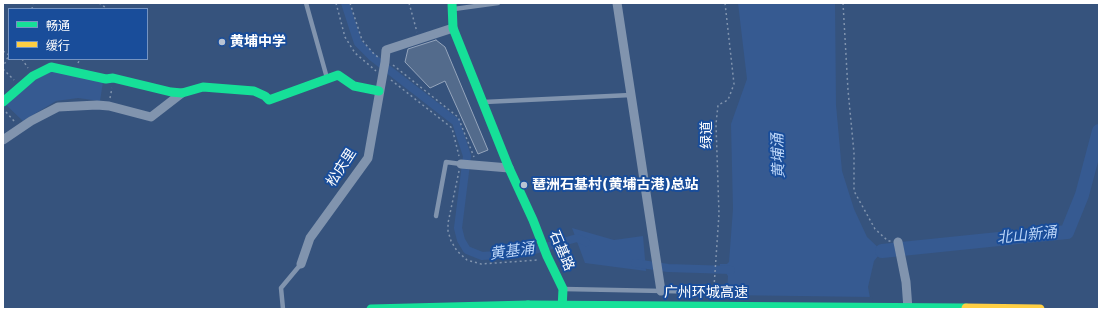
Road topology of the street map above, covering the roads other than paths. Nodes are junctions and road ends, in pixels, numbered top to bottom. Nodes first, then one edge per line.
1 (306, 3) edge
2 (498, 3) edge
3 (616, 3) edge
4 (452, 6) edge
5 (454, 28) junction
6 (328, 78) junction
7 (379, 90) junction
8 (182, 93) junction
9 (631, 95) junction
10 (3, 102) edge
11 (482, 102) junction
12 (3, 140) edge
13 (461, 164) joint
14 (509, 168) junction
15 (436, 216) dead end
16 (899, 247) road end
17 (301, 264) joint
18 (562, 289) junction
19 (661, 291) junction
20 (713, 292) dead end
21 (283, 309) edge
22 (371, 309) edge
23 (562, 309) edge
24 (908, 309) edge
25 (1040, 309) edge

1 - 6 lane
2 - 4 lane
3 - 9 street
4 - 5 main road, 石基路
5 - 7 street, 松庆里
5 - 11 main road, 石基路
6 - 7 main road
6 - 8 main road
7 - 17 street, 松庆里
8 - 10 main road
8 - 12 street
9 - 11 lane
9 - 19 street
11 - 14 main road, 石基路
13 - 14 street
13 - 15 lane
14 - 18 main road, 石基路
16 - 24 street
17 - 21 lane
18 - 19 lane
18 - 23 main road, 石基路
19 - 20 lane
22 - 25 main road, 广州环城高速, bridge

